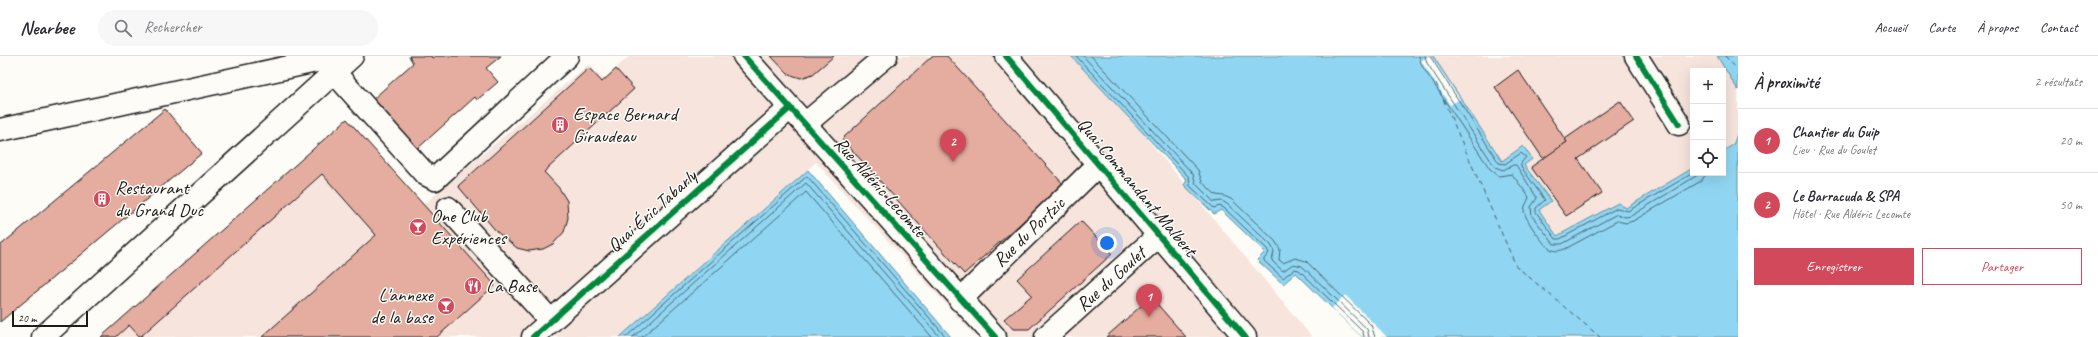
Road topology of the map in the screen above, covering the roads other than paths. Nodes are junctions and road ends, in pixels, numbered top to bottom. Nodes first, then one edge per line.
1 (352, 56) edge
2 (567, 56) edge
3 (744, 56) edge
4 (886, 56) edge
5 (1006, 56) edge
6 (1636, 56) edge
7 (332, 63) edge
8 (790, 108) junction
9 (805, 124) junction
10 (1679, 124) dead end
11 (0, 130) edge
12 (1098, 165) junction
13 (448, 208) dead end
14 (1158, 236) junction
15 (960, 300) junction
16 (551, 321) junction
17 (43, 337) edge
18 (533, 337) edge
19 (994, 337) edge
20 (1046, 337) edge
21 (1245, 337) edge

1 - 7 street
2 - 7 street
3 - 8 street, Rue Aldéric Lecomte
4 - 9 street
5 - 12 street, Quai Commandant Malbert
6 - 10 street
7 - 11 street
7 - 17 street
8 - 9 street, Rue Aldéric Lecomte
8 - 16 street, Quai Éric Tabarly
9 - 15 street, Rue Aldéric Lecomte
12 - 14 street, Quai Commandant Malbert
12 - 15 street, Rue du Portzic
13 - 16 street
14 - 20 street, Rue du Goulet
14 - 21 street, Quai Commandant Malbert
15 - 19 street, Rue Aldéric Lecomte
16 - 18 street, Quai Éric Tabarly

